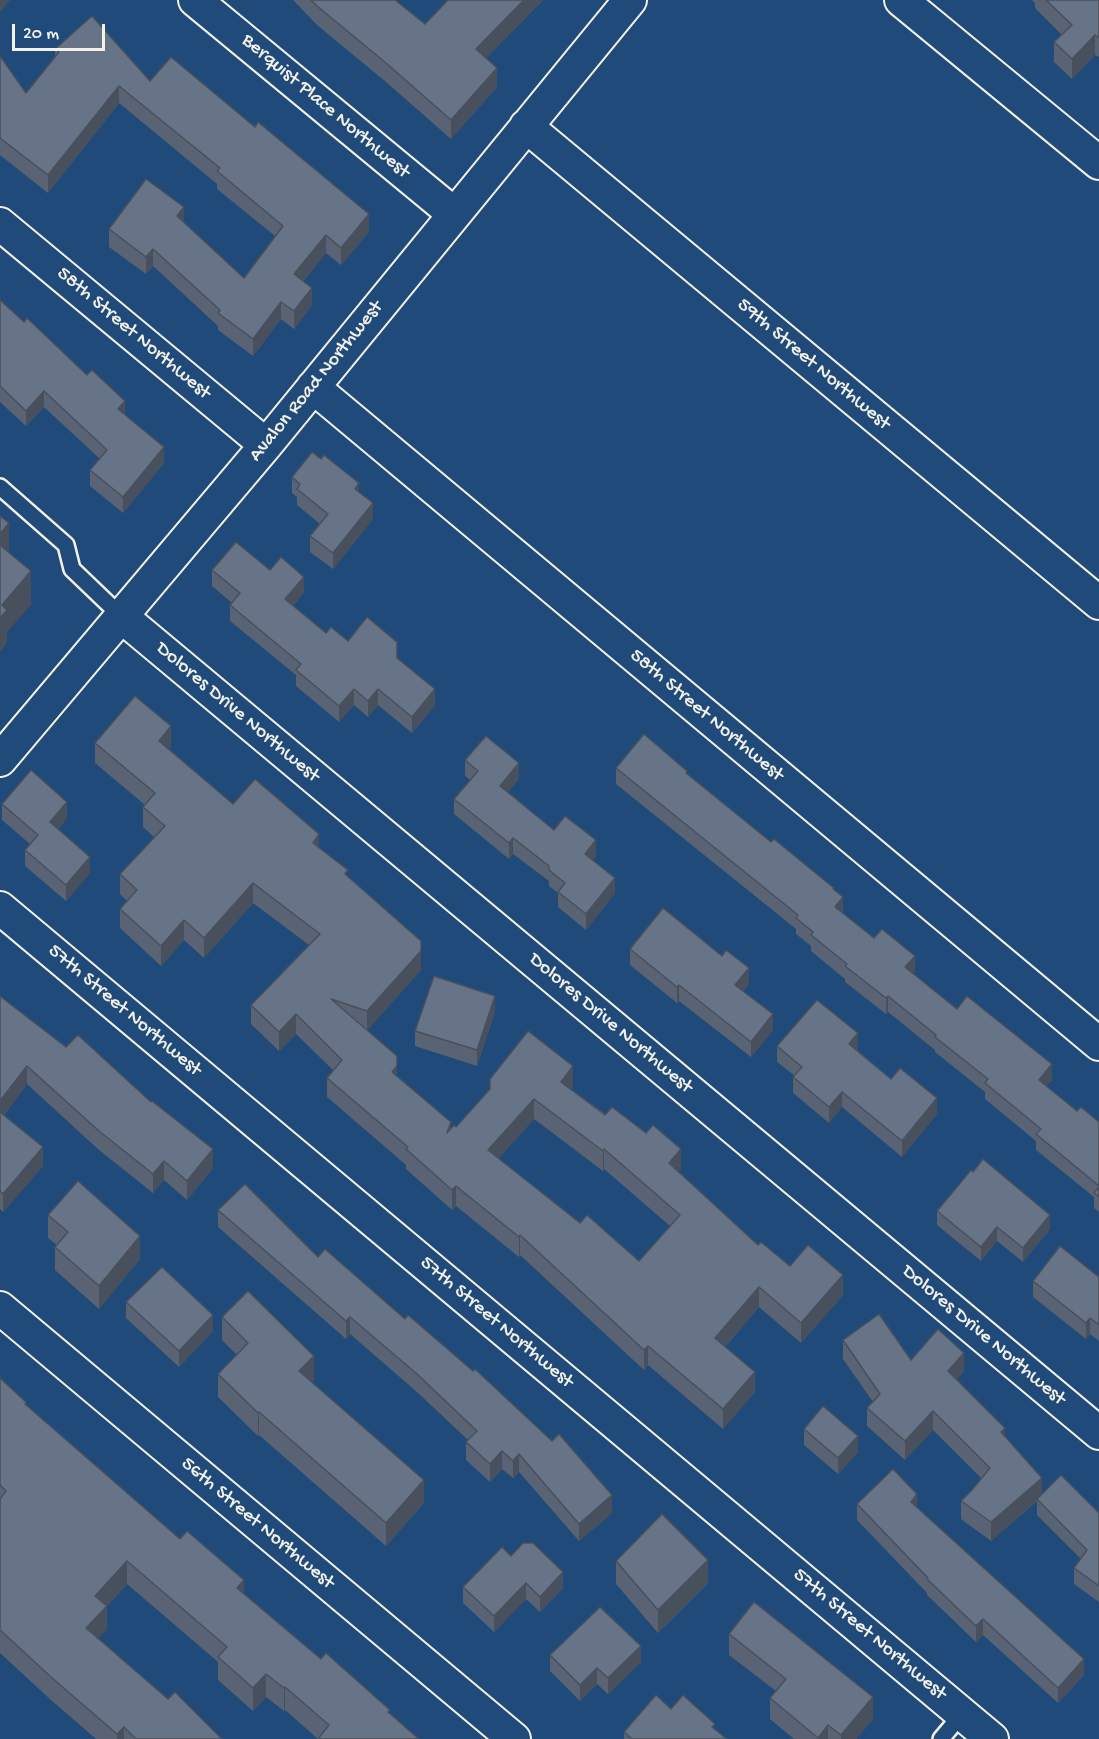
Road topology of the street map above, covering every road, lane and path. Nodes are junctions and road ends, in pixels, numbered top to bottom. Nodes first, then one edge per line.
1 (195, 0) edge
2 (630, 0) edge
3 (901, 0) edge
4 (526, 126) junction
5 (1099, 163) edge
6 (454, 214) junction
7 (0, 224) edge
8 (313, 387) junction
9 (266, 445) junction
10 (0, 487) edge
11 (1099, 603) edge
12 (121, 616) junction
13 (0, 760) edge
14 (0, 908) edge
15 (1099, 1044) edge
16 (0, 1308) edge
17 (1099, 1433) edge
18 (962, 1713) junction
19 (514, 1739) edge
20 (941, 1739) edge
21 (992, 1739) edge

1 - 6 street, Berquist Place Northwest
2 - 4 street, Avalon Road Northwest
3 - 5 street
4 - 6 street, Avalon Road Northwest
4 - 11 street, 59th Street Northwest
6 - 8 street, Avalon Road Northwest
7 - 9 street, 58th Street Northwest
8 - 9 street, Avalon Road Northwest
8 - 15 street, 58th Street Northwest
9 - 12 street, Avalon Road Northwest
10 - 12 lane
12 - 13 street, Avalon Road Northwest
12 - 17 street, Dolores Drive Northwest
14 - 18 street, 57th Street Northwest
16 - 19 street, 56th Street Northwest
18 - 20 lane
18 - 21 street, 57th Street Northwest

